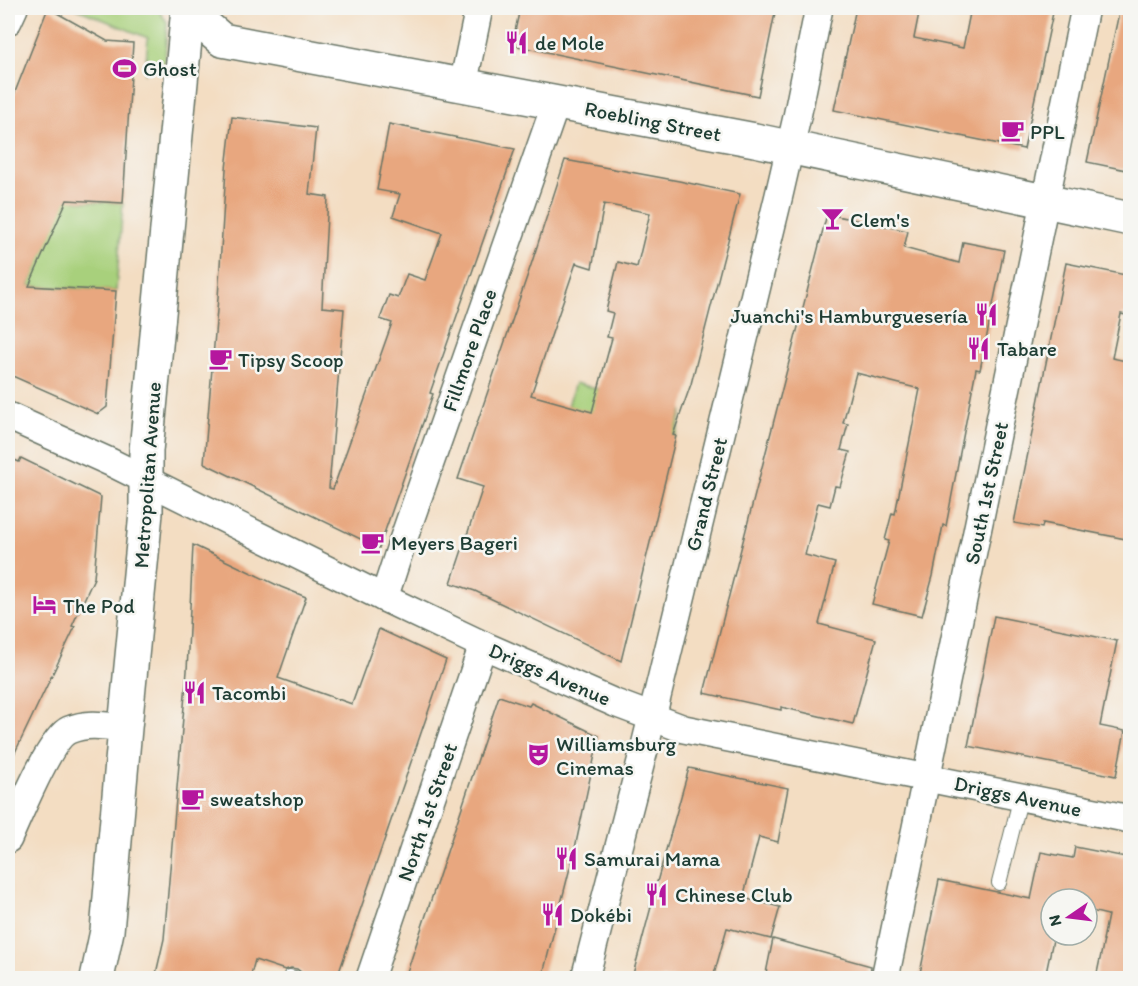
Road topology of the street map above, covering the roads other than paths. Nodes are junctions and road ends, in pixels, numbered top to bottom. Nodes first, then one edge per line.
1 (14, 8) edge
2 (479, 8) edge
3 (819, 8) edge
4 (1085, 8) edge
5 (187, 9) edge
6 (8, 21) edge
7 (463, 85) junction
8 (556, 103) junction
9 (790, 148) junction
10 (1046, 201) junction
11 (1131, 219) edge
12 (8, 416) edge
13 (146, 480) junction
14 (384, 598) junction
15 (483, 645) junction
16 (652, 717) junction
17 (125, 728) junction
18 (927, 777) junction
19 (1021, 796) junction
20 (1131, 819) edge
21 (8, 839) edge
22 (999, 883) dead end
23 (97, 978) edge
24 (370, 978) edge
25 (585, 978) edge
26 (885, 978) edge

1 - 6 street
2 - 7 street
3 - 9 street, Grand Street
4 - 10 street, South 1st Street
5 - 7 main road, Roebling Street
5 - 13 main road, Metropolitan Avenue
7 - 8 main road, Roebling Street
8 - 9 main road, Roebling Street
8 - 14 street, Fillmore Place
9 - 10 main road, Roebling Street
9 - 16 street, Grand Street
10 - 11 main road, Roebling Street
10 - 18 street, South 1st Street
12 - 13 street, Driggs Avenue
13 - 14 street, Driggs Avenue
13 - 17 main road, Metropolitan Avenue
14 - 15 street, Driggs Avenue
15 - 16 street, Driggs Avenue
15 - 24 street, North 1st Street
16 - 18 street, Driggs Avenue
16 - 25 street, Grand Street
17 - 21 street
17 - 23 main road, Metropolitan Avenue
18 - 19 street, Driggs Avenue
18 - 26 street, South 1st Street
19 - 20 street, Driggs Avenue
19 - 22 lane

